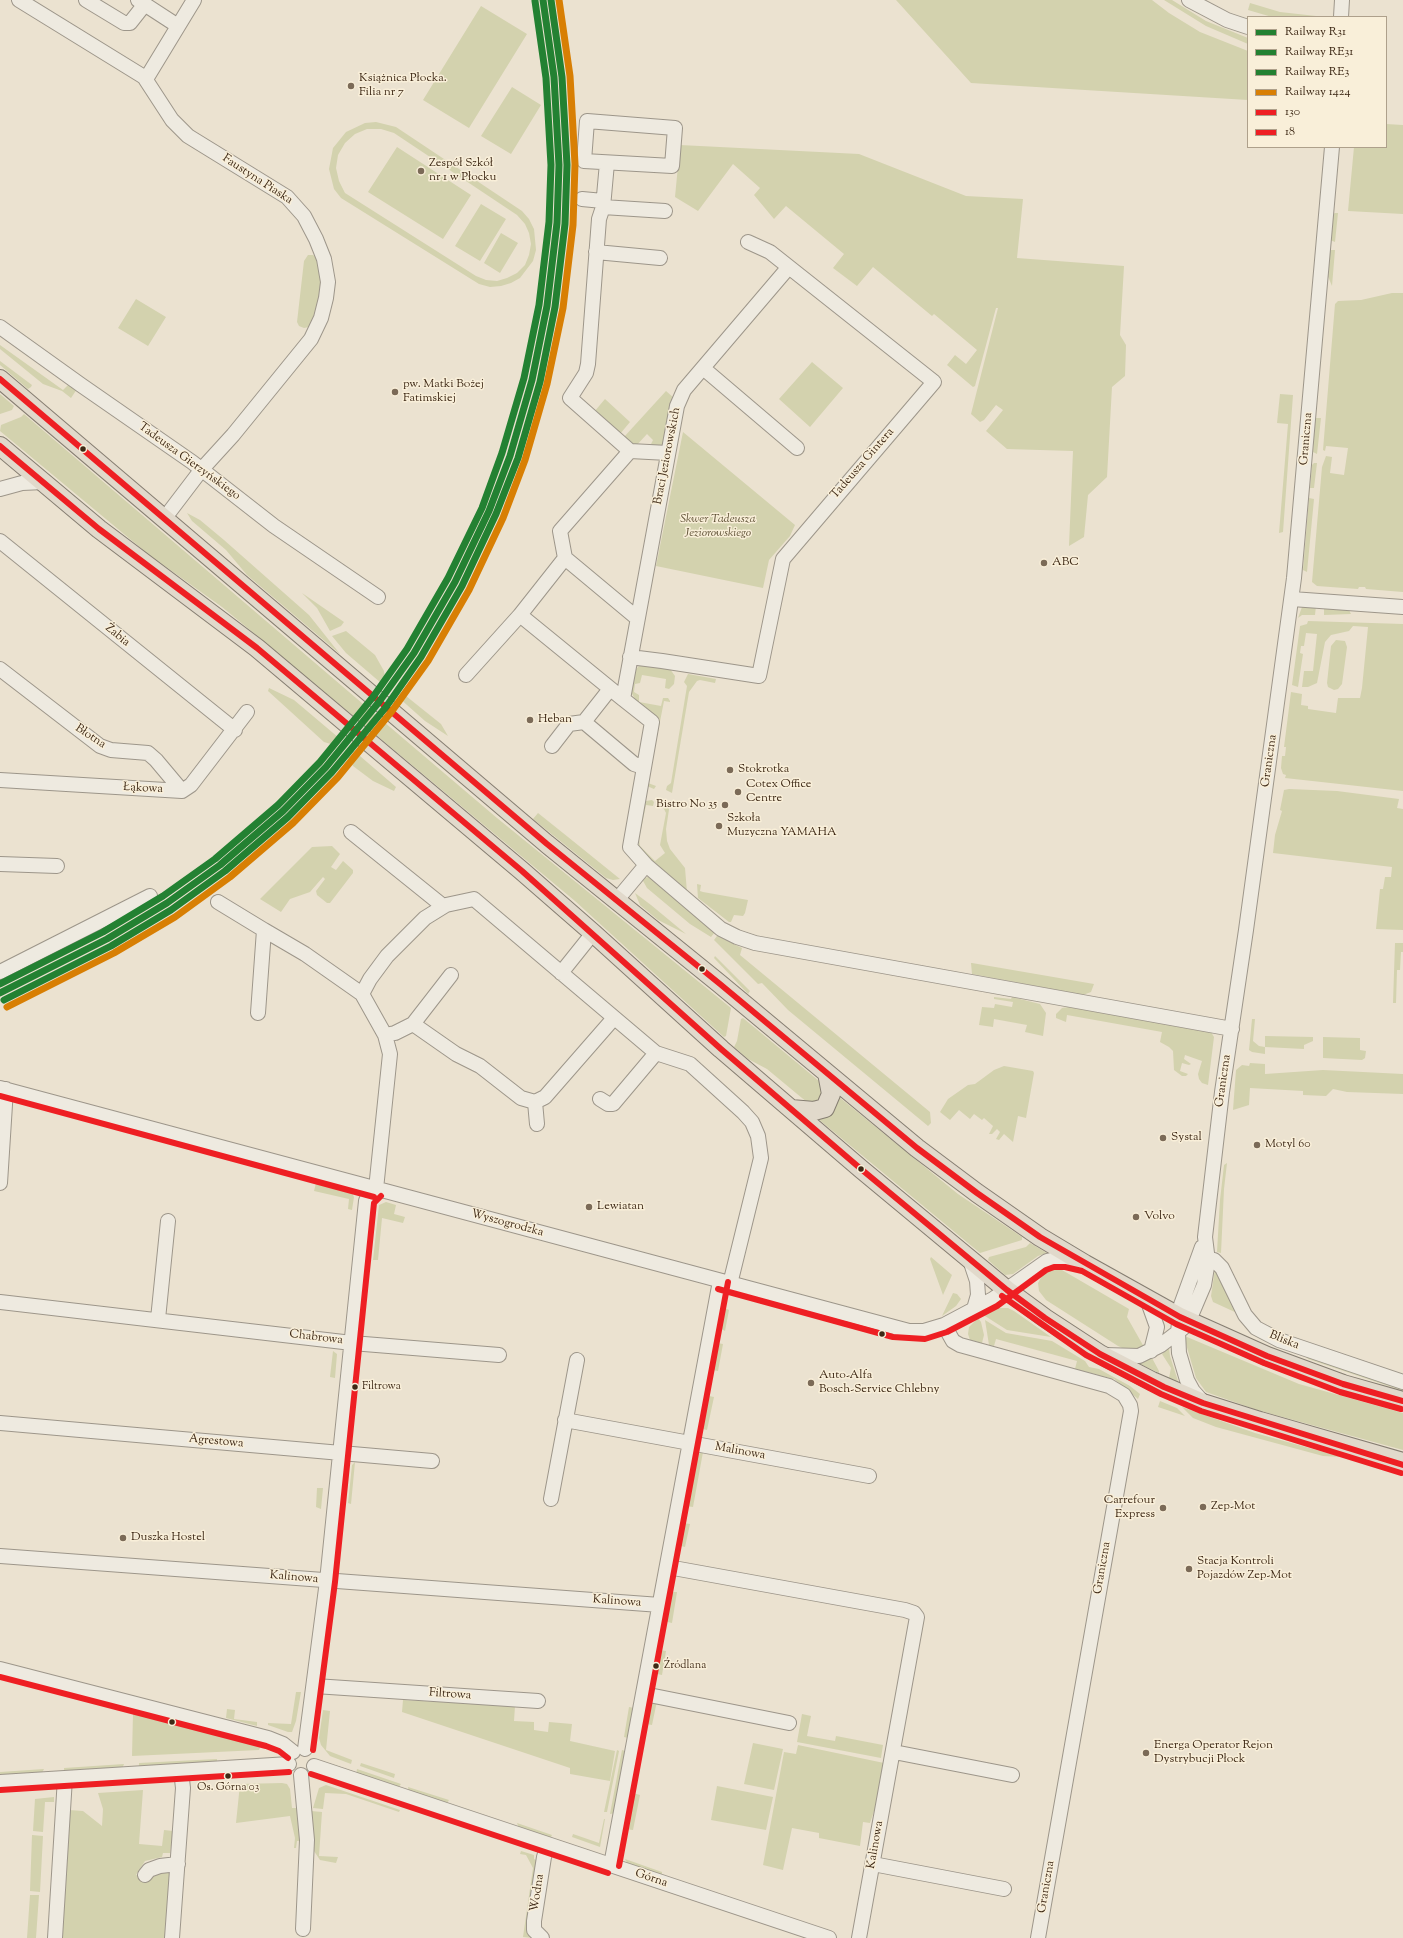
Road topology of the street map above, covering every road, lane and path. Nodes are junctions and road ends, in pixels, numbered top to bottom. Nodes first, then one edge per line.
1 (19, 0) edge
2 (86, 0) edge
3 (194, 0) edge
4 (1188, 0) edge
5 (1342, 0) edge
6 (141, 2) edge
7 (1341, 16) edge
8 (178, 26) junction
9 (1247, 27) edge
10 (140, 75) junction
11 (1332, 148) edge
12 (607, 163) junction
13 (582, 199) dead end
14 (603, 204) junction
15 (665, 211) dead end
16 (748, 242) dead end
17 (596, 252) junction
18 (660, 258) dead end
19 (788, 268) junction
20 (0, 327) edge
21 (703, 368) junction
22 (0, 379) edge
23 (0, 446) edge
24 (797, 448) dead end
25 (630, 451) junction
26 (668, 453) junction
27 (202, 469) junction
28 (44, 482) junction
29 (0, 488) edge
30 (164, 519) junction
31 (0, 541) edge
32 (565, 558) junction
33 (378, 597) dead end
34 (1292, 599) junction
35 (1403, 607) edge
36 (520, 614) junction
37 (637, 618) junction
38 (630, 657) junction
39 (0, 669) edge
40 (466, 675) dead end
41 (610, 689) junction
42 (623, 699) junction
43 (247, 712) dead end
44 (584, 722) junction
45 (235, 730) junction
46 (552, 746) dead end
47 (643, 767) junction
48 (0, 780) edge
49 (182, 791) junction
50 (351, 832) dead end
51 (0, 864) edge
52 (57, 866) dead end
53 (646, 866) junction
54 (150, 896) dead end
55 (616, 901) junction
56 (218, 902) dead end
57 (443, 906) junction
58 (264, 930) junction
59 (593, 933) junction
60 (0, 972) edge
61 (561, 973) junction
62 (451, 975) dead end
63 (362, 994) junction
64 (258, 1013) dead end
65 (614, 1018) junction
66 (413, 1024) junction
67 (1232, 1029) junction
68 (386, 1035) junction
69 (656, 1053) junction
70 (827, 1072) junction
71 (3, 1088) edge
72 (600, 1099) dead end
73 (535, 1102) junction
74 (791, 1109) junction
75 (537, 1124) dead end
76 (0, 1183) edge
77 (376, 1189) junction
78 (168, 1221) dead end
79 (969, 1257) junction
80 (1204, 1257) junction
81 (1085, 1264) junction
82 (725, 1283) junction
83 (1007, 1290) junction
84 (1147, 1299) junction
85 (0, 1302) edge
86 (974, 1309) junction
87 (158, 1319) junction
88 (1182, 1323) junction
89 (944, 1325) junction
90 (352, 1343) junction
91 (1152, 1351) junction
92 (1100, 1354) junction
93 (499, 1355) dead end
94 (577, 1360) dead end
95 (1403, 1382) edge
96 (1403, 1401) edge
97 (1204, 1402) junction
98 (565, 1420) junction
99 (0, 1423) edge
100 (690, 1443) junction
101 (1357, 1450) junction
102 (341, 1452) junction
103 (432, 1461) dead end
104 (1403, 1462) edge
105 (1403, 1465) edge
106 (869, 1476) dead end
107 (551, 1499) dead end
108 (0, 1556) edge
109 (668, 1567) junction
110 (327, 1581) junction
111 (660, 1605) junction
112 (0, 1669) edge
113 (315, 1686) junction
114 (644, 1694) junction
115 (538, 1701) dead end
116 (789, 1723) dead end
117 (894, 1752) junction
118 (296, 1755) junction
119 (314, 1766) junction
120 (181, 1771) junction
121 (301, 1775) junction
122 (1012, 1775) dead end
123 (65, 1778) junction
124 (0, 1782) edge
125 (548, 1845) junction
126 (178, 1864) junction
127 (873, 1864) junction
128 (611, 1865) junction
129 (145, 1876) dead end
130 (1004, 1888) dead end
131 (303, 1929) dead end
132 (55, 1938) edge
133 (172, 1938) edge
134 (542, 1938) edge
135 (829, 1938) edge
136 (859, 1938) edge
137 (1038, 1938) edge

1 - 10 street, Faustyna Piaska
2 - 6 street
3 - 8 street
4 - 9 street
5 - 7 street
6 - 8 street
8 - 10 street
10 - 27 street, Faustyna Piaska
11 - 34 street, Graniczna
12 - 12 street
12 - 14 street
13 - 14 street
14 - 15 street
14 - 17 street
16 - 19 street, Tadeusza Gintera
17 - 18 street
17 - 25 street
19 - 21 street, Braci Jeziorowskich
19 - 38 street, Tadeusza Gintera
20 - 27 street, Tadeusza Gierzyńskiego
21 - 24 street
21 - 26 street, Braci Jeziorowskich
22 - 30 main road
23 - 28 main road
25 - 26 street
25 - 32 street
26 - 37 street, Braci Jeziorowskich
27 - 30 street, Faustyna Piaska
27 - 33 street, Tadeusza Gierzyńskiego
28 - 29 street
28 - 59 main road
30 - 55 main road
31 - 45 street, Żabia
32 - 36 street
32 - 37 street
34 - 35 street
34 - 67 street, Graniczna
36 - 40 street
36 - 41 street
37 - 38 street, Braci Jeziorowskich
38 - 42 street, Braci Jeziorowskich
39 - 49 street, Błotna
41 - 42 street
41 - 44 street
42 - 47 street
43 - 45 street
44 - 46 street
44 - 47 street
45 - 49 street
47 - 53 street
48 - 49 street, Łąkowa
50 - 57 street
51 - 52 street
53 - 55 street
53 - 67 street
54 - 60 street
55 - 70 main road
56 - 58 street
57 - 61 street
57 - 63 street
58 - 63 street
58 - 64 street
59 - 61 street
59 - 74 main road
61 - 65 street
62 - 66 street
63 - 68 street
65 - 69 street
65 - 73 street
66 - 68 street
66 - 73 street
67 - 80 street, Graniczna
68 - 77 street
69 - 72 street
69 - 82 street
70 - 74 main road
70 - 81 main road
71 - 76 street
71 - 77 street, Wyszogrodzka
73 - 75 street
74 - 79 main road
77 - 82 street, Wyszogrodzka
77 - 90 street
78 - 87 street
79 - 83 main road
79 - 86 street
80 - 88 street, Graniczna
80 - 95 street, Bliska
81 - 83 street, Wyszogrodzka
81 - 84 main road, Wyszogrodzka
82 - 89 street, Wyszogrodzka
82 - 100 street
83 - 86 street, Wyszogrodzka
83 - 92 main road
84 - 88 main road, Wyszogrodzka
84 - 91 street
85 - 87 street, Chabrowa
86 - 89 street, Wyszogrodzka
87 - 90 street, Chabrowa
88 - 91 street
88 - 96 main road, Wyszogrodzka
88 - 97 street, Graniczna
89 - 137 street, Graniczna
90 - 93 street, Chabrowa
90 - 102 street
91 - 92 street
92 - 97 main road
94 - 98 street
97 - 101 main road
98 - 100 street, Malinowa
98 - 107 street
99 - 102 street, Agrestowa
100 - 106 street, Malinowa
100 - 109 street
101 - 104 main road
101 - 105 street
102 - 103 street, Agrestowa
102 - 110 street
108 - 110 street, Kalinowa
109 - 111 street
109 - 117 street, Kalinowa
110 - 111 street, Kalinowa
110 - 113 street
111 - 114 street
112 - 118 street
113 - 115 street, Filtrowa
113 - 118 street
114 - 116 street
114 - 128 street
117 - 122 street
117 - 127 street, Kalinowa
118 - 119 street
118 - 120 street
118 - 121 street
119 - 121 street
119 - 125 street, Górna
120 - 123 street
120 - 126 street
121 - 131 street
123 - 124 street
123 - 132 street
125 - 128 street, Górna
125 - 134 street, Wodna
126 - 129 street
126 - 133 street
127 - 130 street
127 - 136 street, Kalinowa
128 - 135 street, Górna

